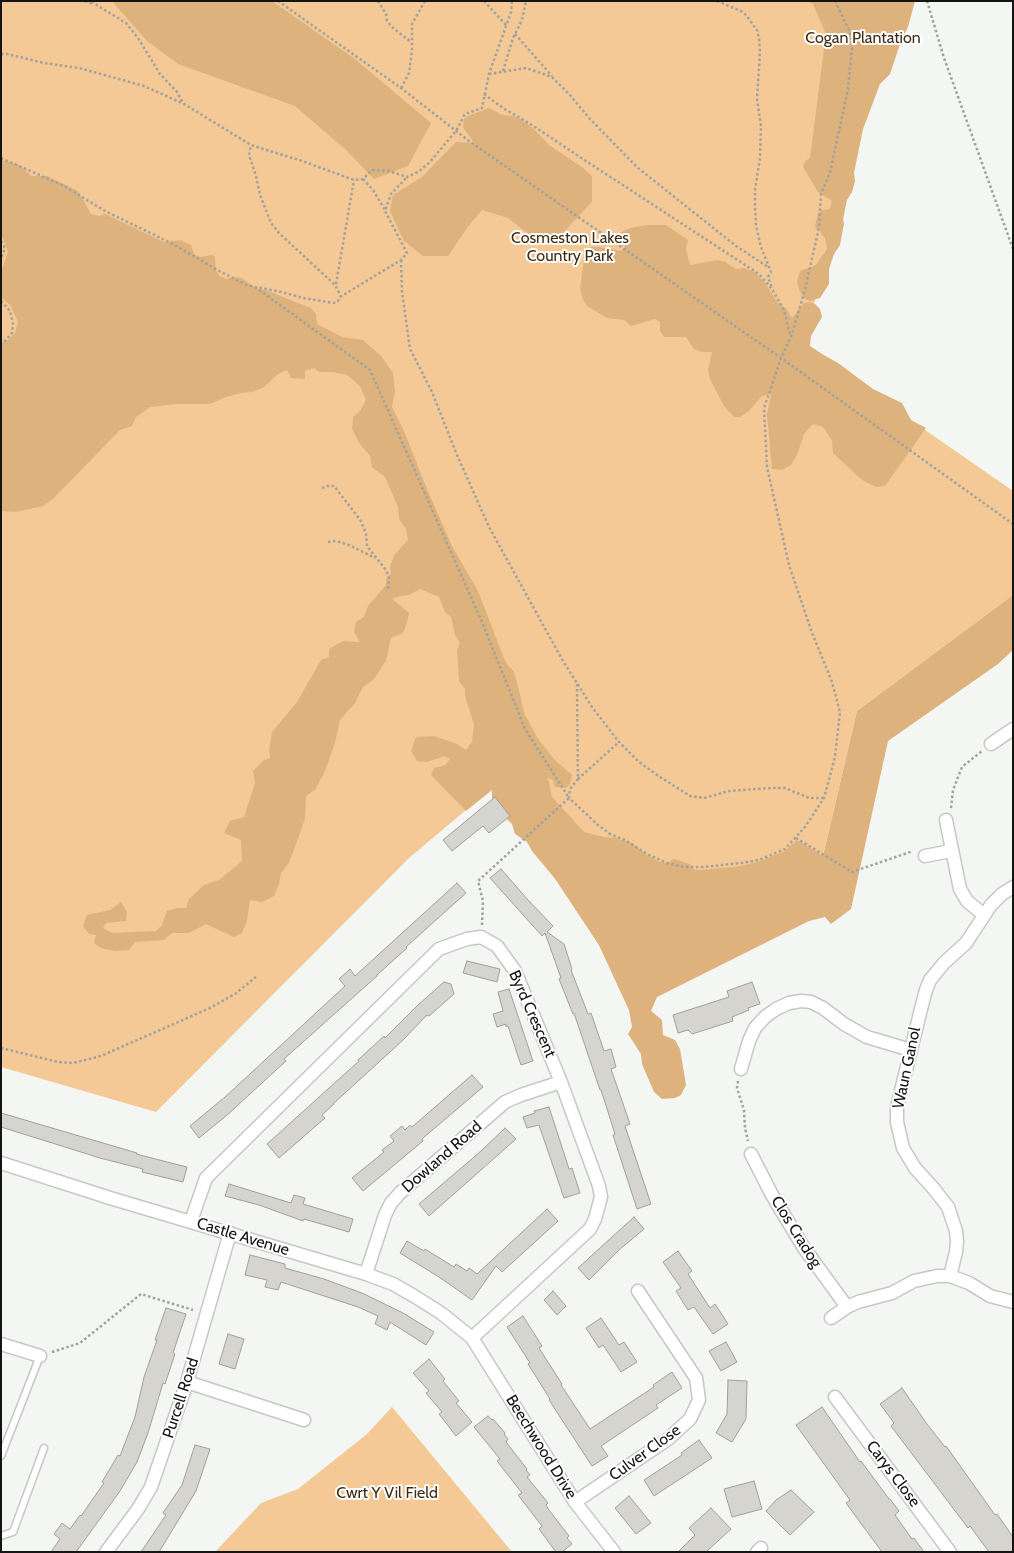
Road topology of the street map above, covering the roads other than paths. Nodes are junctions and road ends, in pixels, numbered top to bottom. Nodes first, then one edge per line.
1 (1013, 729) edge
2 (991, 744) road end
3 (946, 820) road end
4 (951, 851) junction
5 (924, 856) road end
6 (1013, 886) edge
7 (984, 915) junction
8 (911, 1050) junction
9 (741, 1069) road end
10 (561, 1082) junction
11 (751, 1154) road end
12 (1, 1163) edge
13 (191, 1221) junction
14 (230, 1233) junction
15 (366, 1274) junction
16 (950, 1276) junction
17 (638, 1291) dead end
18 (1013, 1302) edge
19 (847, 1307) junction
20 (831, 1318) dead end
21 (472, 1338) junction
22 (1, 1344) edge
23 (40, 1356) joint
24 (187, 1382) junction
25 (835, 1396) dead end
26 (304, 1420) dead end
27 (44, 1448) dead end
28 (1, 1456) edge
29 (575, 1502) junction
30 (1, 1536) edge
31 (106, 1552) edge
32 (614, 1552) edge
33 (950, 1552) edge

1 - 2 street
3 - 4 street
4 - 5 street
4 - 7 street
6 - 7 street, Waun Ganol
7 - 8 street, Waun Ganol
8 - 9 street
8 - 16 street, Waun Ganol
10 - 13 street, Byrd Crescent
10 - 15 street, Dowland Road
10 - 21 street, Byrd Crescent
11 - 19 street, Clos Cradog
12 - 13 street, Castle Avenue
13 - 14 street, Castle Avenue
14 - 15 street, Castle Avenue
14 - 24 street, Purcell Road
15 - 21 street, Castle Avenue
16 - 18 street
16 - 19 street
17 - 29 street, Culver Close
19 - 20 street
21 - 29 street, Beechwood Drive
22 - 23 street
23 - 28 lane
24 - 26 street
24 - 31 street, Purcell Road
25 - 33 street, Carys Close
27 - 30 lane
29 - 32 street, Beechwood Drive

